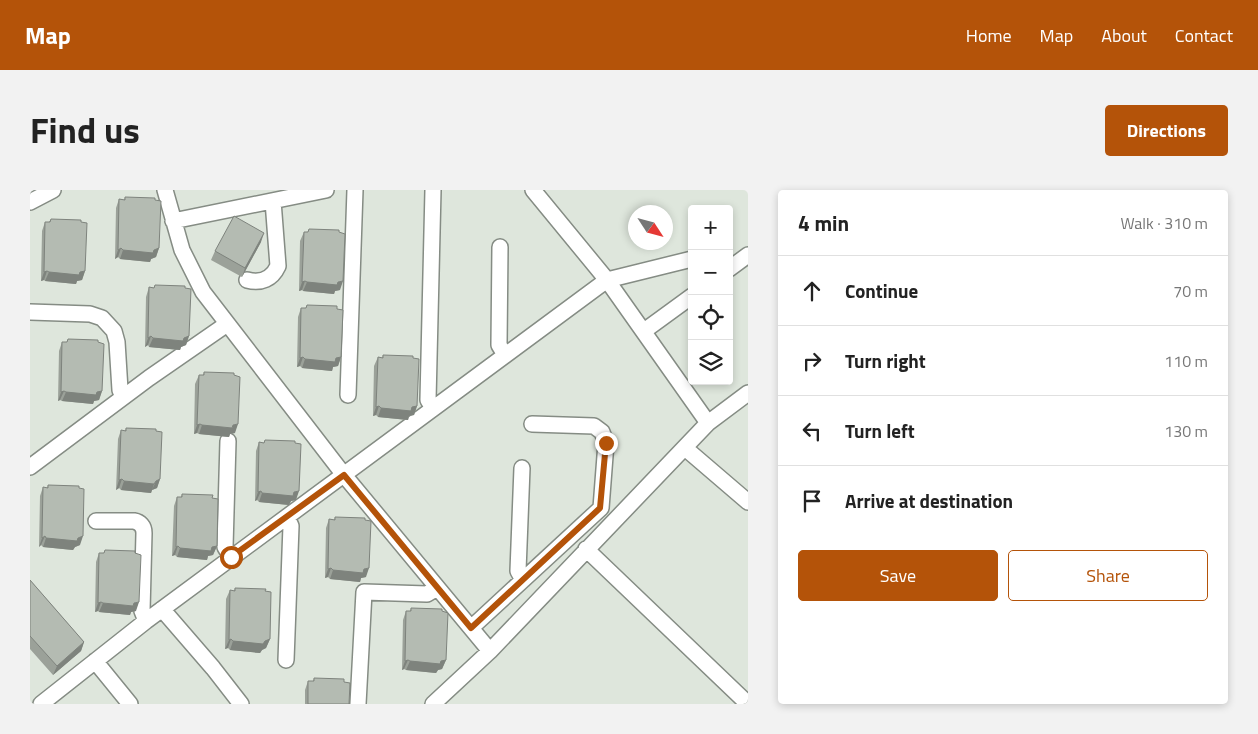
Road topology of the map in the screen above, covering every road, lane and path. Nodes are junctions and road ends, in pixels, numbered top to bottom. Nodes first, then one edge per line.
1 (53, 190) edge
2 (165, 190) edge
3 (326, 190) edge
4 (355, 190) edge
5 (433, 190) edge
6 (533, 190) edge
7 (273, 201) junction
8 (30, 202) edge
9 (173, 221) junction
10 (500, 247) dead end
11 (688, 260) edge
12 (247, 280) edge
13 (607, 280) junction
14 (688, 299) edge
15 (30, 312) edge
16 (227, 324) junction
17 (644, 331) junction
18 (505, 355) junction
19 (348, 395) dead end
20 (123, 397) junction
21 (745, 400) edge
22 (433, 408) junction
23 (708, 423) junction
24 (532, 424) dead end
25 (228, 441) edge
26 (685, 448) junction
27 (30, 467) edge
28 (522, 468) dead end
29 (344, 475) junction
30 (748, 502) edge
31 (287, 517) junction
32 (96, 521) dead end
33 (586, 549) junction
34 (231, 557) junction
35 (523, 580) junction
36 (437, 588) junction
37 (162, 609) junction
38 (146, 621) junction
39 (471, 628) junction
40 (490, 651) junction
41 (286, 660) dead end
42 (95, 661) junction
43 (41, 704) edge
44 (130, 704) edge
45 (241, 704) edge
46 (358, 704) edge
47 (433, 704) edge
48 (748, 704) edge

1 - 8 street
2 - 9 street
3 - 7 street
4 - 19 street
5 - 22 street
6 - 13 street
7 - 9 street
7 - 12 street
9 - 16 street
10 - 18 street
11 - 13 street
13 - 17 street
13 - 18 street
14 - 17 street
15 - 20 street
16 - 20 street
16 - 29 street
17 - 23 street
18 - 22 street
20 - 27 street
21 - 23 street
22 - 29 street
23 - 26 street
24 - 35 street
25 - 34 street
26 - 30 street
26 - 33 street
28 - 35 street
29 - 31 street
29 - 36 street
31 - 34 street
31 - 41 street
32 - 38 street
33 - 40 street
33 - 48 street
34 - 37 street
35 - 39 street
36 - 39 street
36 - 46 street
37 - 38 street
37 - 45 street
38 - 42 street
39 - 40 street
40 - 47 street
42 - 43 street
42 - 44 street

